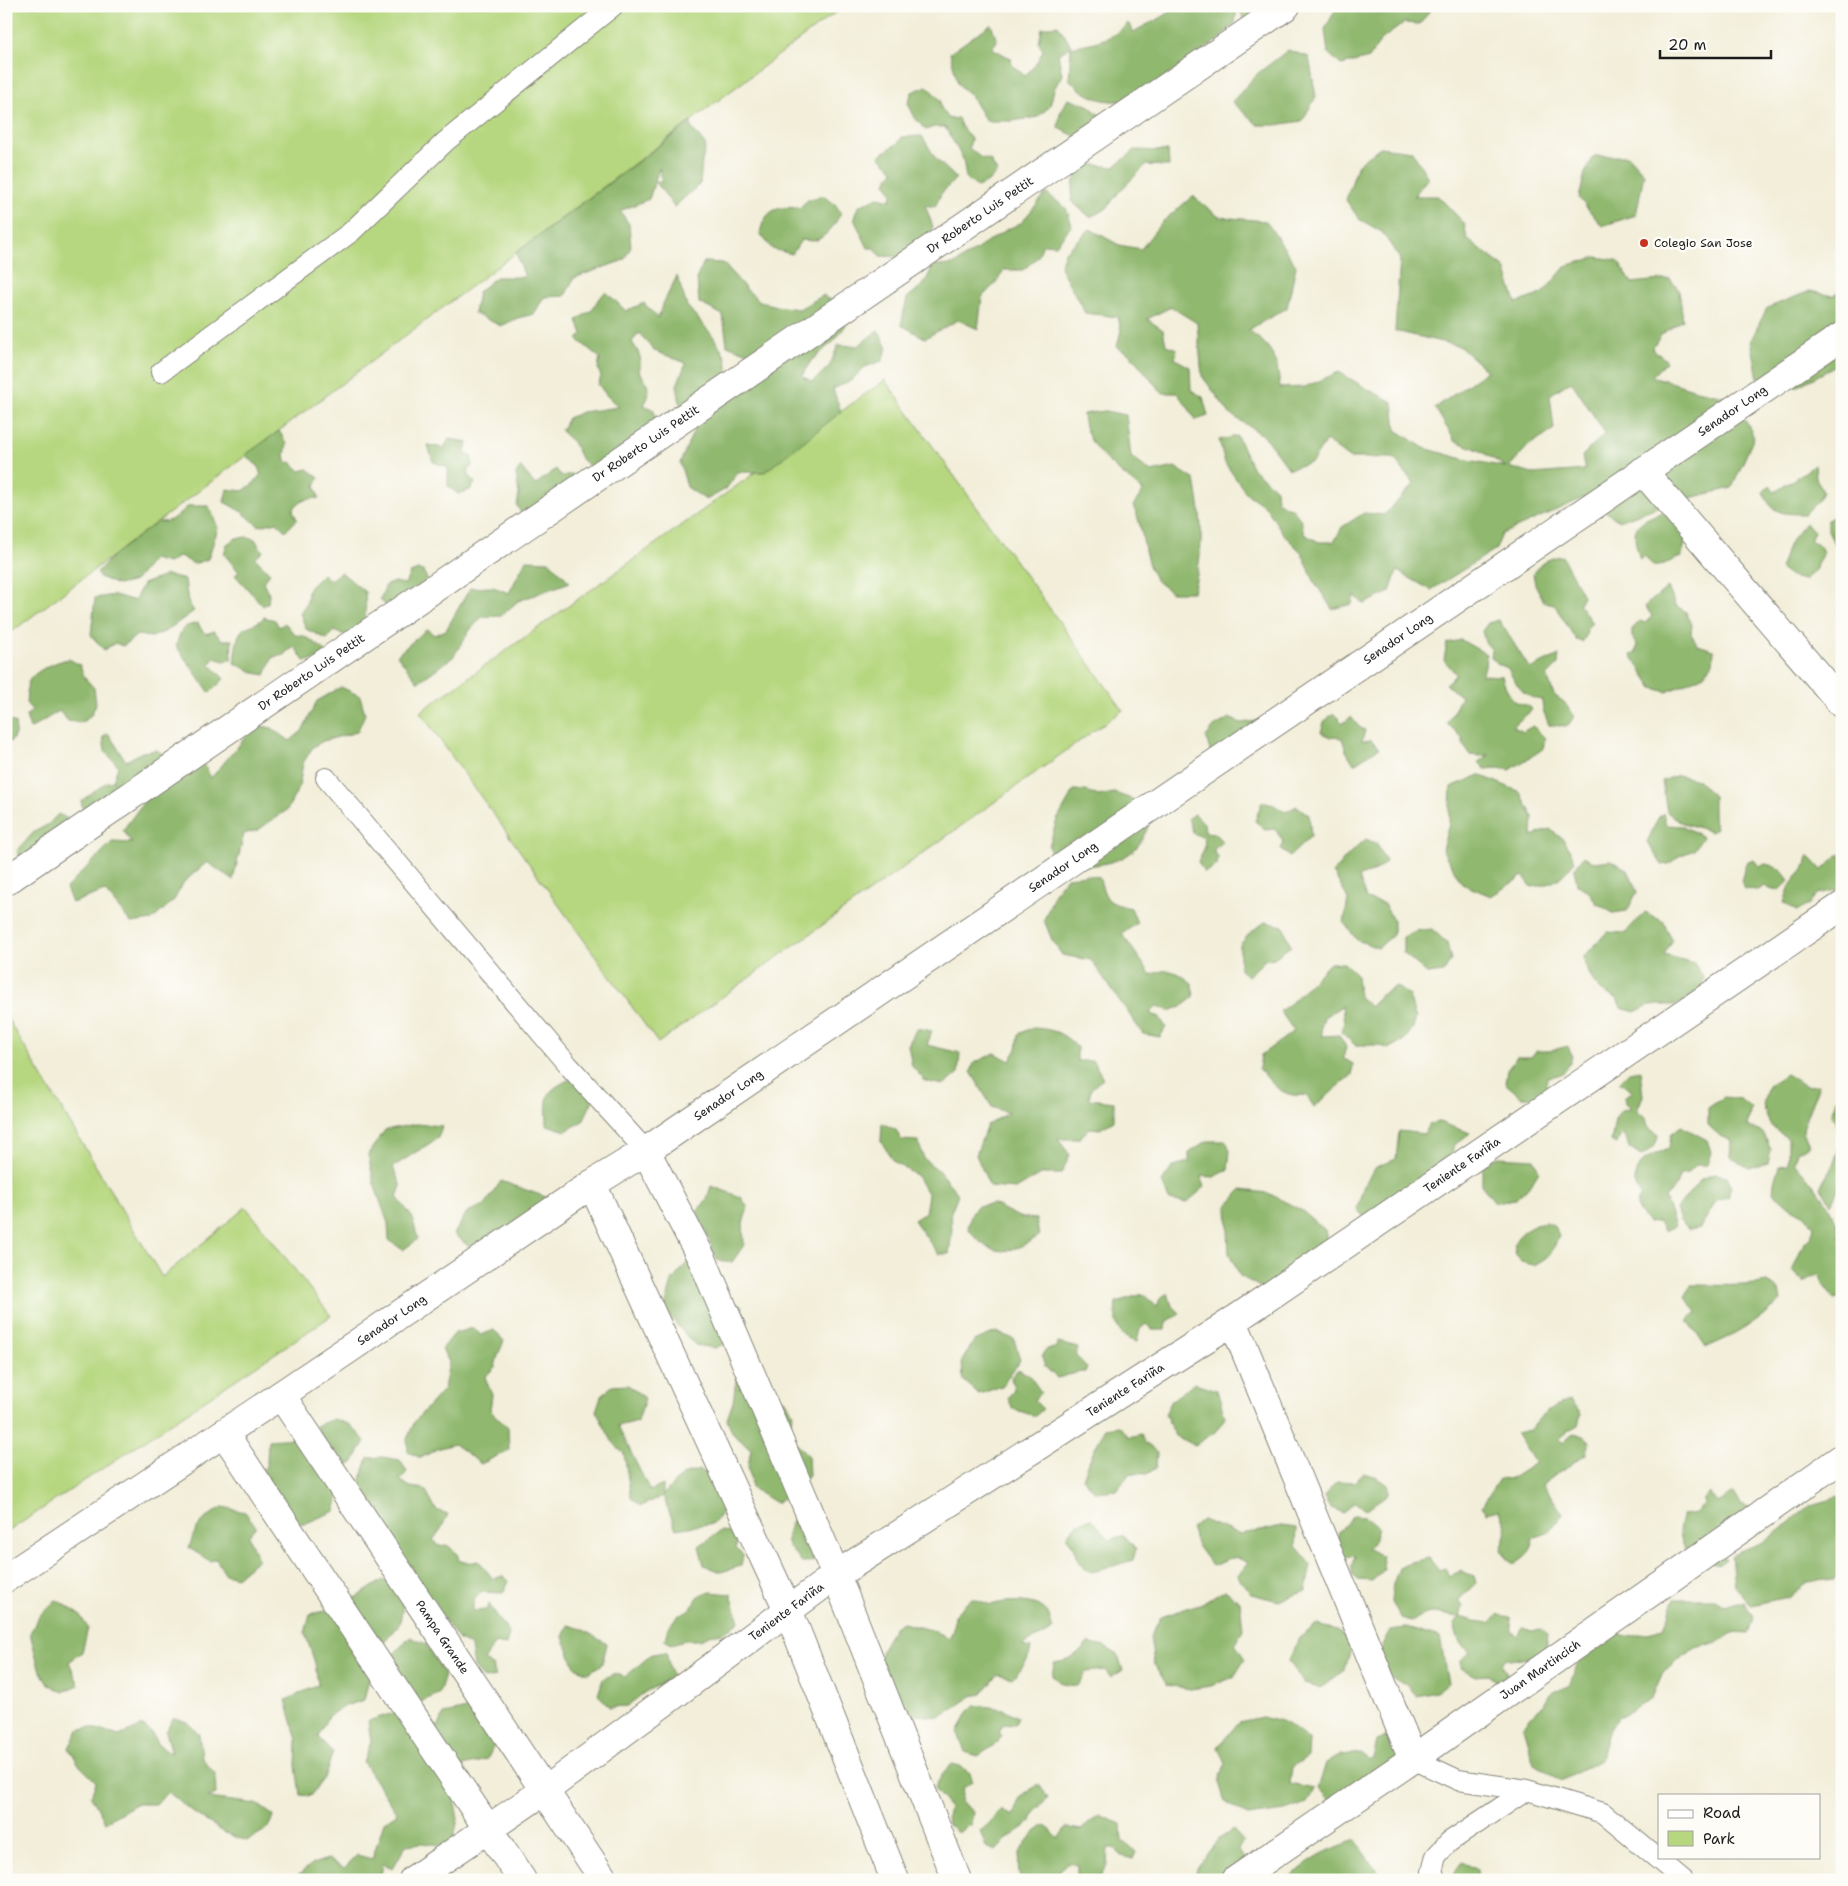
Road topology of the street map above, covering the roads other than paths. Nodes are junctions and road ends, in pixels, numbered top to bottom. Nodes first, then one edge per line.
1 (613, 6) edge
2 (1286, 6) edge
3 (1842, 336) edge
4 (161, 372) dead end
5 (1643, 470) junction
6 (1842, 704) edge
7 (326, 778) dead end
8 (6, 881) edge
9 (1842, 906) edge
10 (646, 1151) junction
11 (592, 1184) junction
12 (1233, 1321) junction
13 (281, 1395) junction
14 (224, 1433) junction
15 (1842, 1458) edge
16 (836, 1575) junction
17 (6, 1578) edge
18 (788, 1610) junction
19 (1413, 1759) junction
20 (1526, 1790) junction
21 (544, 1791) junction
22 (488, 1829) junction
23 (414, 1880) edge
24 (522, 1880) edge
25 (604, 1880) edge
26 (895, 1880) edge
27 (957, 1880) edge
28 (1236, 1880) edge
29 (1436, 1880) edge
30 (1684, 1880) edge

1 - 4 lane
2 - 8 street, Dr Roberto Luis Pettit
3 - 5 street, Senador Long
5 - 6 street
5 - 10 street, Senador Long
7 - 10 lane
9 - 12 street, Teniente Fariña
10 - 11 street, Senador Long
10 - 16 street
11 - 13 street, Senador Long
11 - 18 street
12 - 16 street, Teniente Fariña
12 - 19 street
13 - 14 street, Senador Long
13 - 21 street, Pampa Grande
14 - 17 street
14 - 22 street
15 - 19 street, Juan Martincich
16 - 18 street, Teniente Fariña
16 - 27 street
18 - 21 street, Teniente Fariña
18 - 26 street
19 - 20 lane
19 - 28 street, Juan Martincich
20 - 29 lane
20 - 30 lane
21 - 22 street, Teniente Fariña
21 - 25 street, Pampa Grande
22 - 23 street, Teniente Fariña
22 - 24 street

